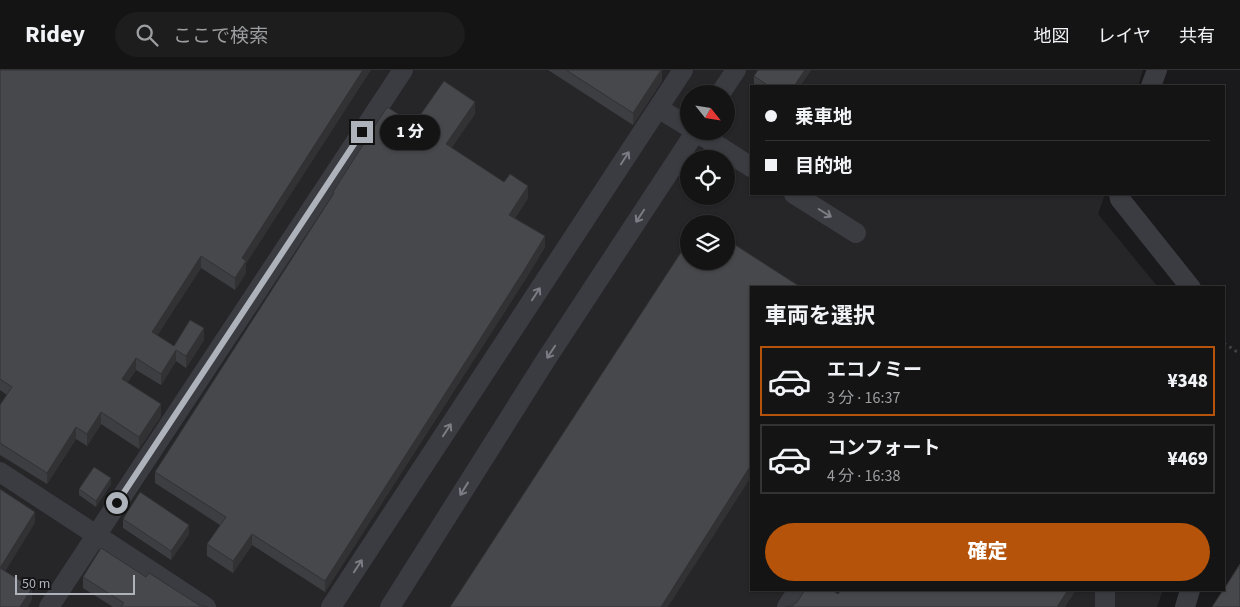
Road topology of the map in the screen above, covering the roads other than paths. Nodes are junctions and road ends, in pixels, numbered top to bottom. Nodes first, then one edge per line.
1 (403, 70) edge
2 (683, 70) edge
3 (736, 70) edge
4 (1156, 70) edge
5 (726, 85) edge
6 (1151, 85) edge
7 (658, 108) junction
8 (680, 121) edge
9 (689, 140) edge
10 (709, 140) edge
11 (750, 166) edge
12 (796, 195) edge
13 (1119, 195) edge
14 (856, 233) dead end
15 (1189, 286) edge
16 (0, 472) edge
17 (96, 535) junction
18 (797, 591) edge
19 (1105, 591) edge
20 (1190, 591) edge
21 (49, 607) edge
22 (206, 607) edge
23 (331, 607) edge
24 (390, 607) edge
25 (787, 607) edge
26 (1105, 607) edge
27 (1185, 607) edge

1 - 17 street
2 - 7 street
3 - 5 street
4 - 6 street
7 - 8 street
23 -> 7 street
9 -> 24 street
10 - 11 street
12 -> 14 street
13 - 15 street
16 - 17 street
17 - 21 street
17 - 22 street
18 - 25 street
19 - 26 street
20 - 27 street

